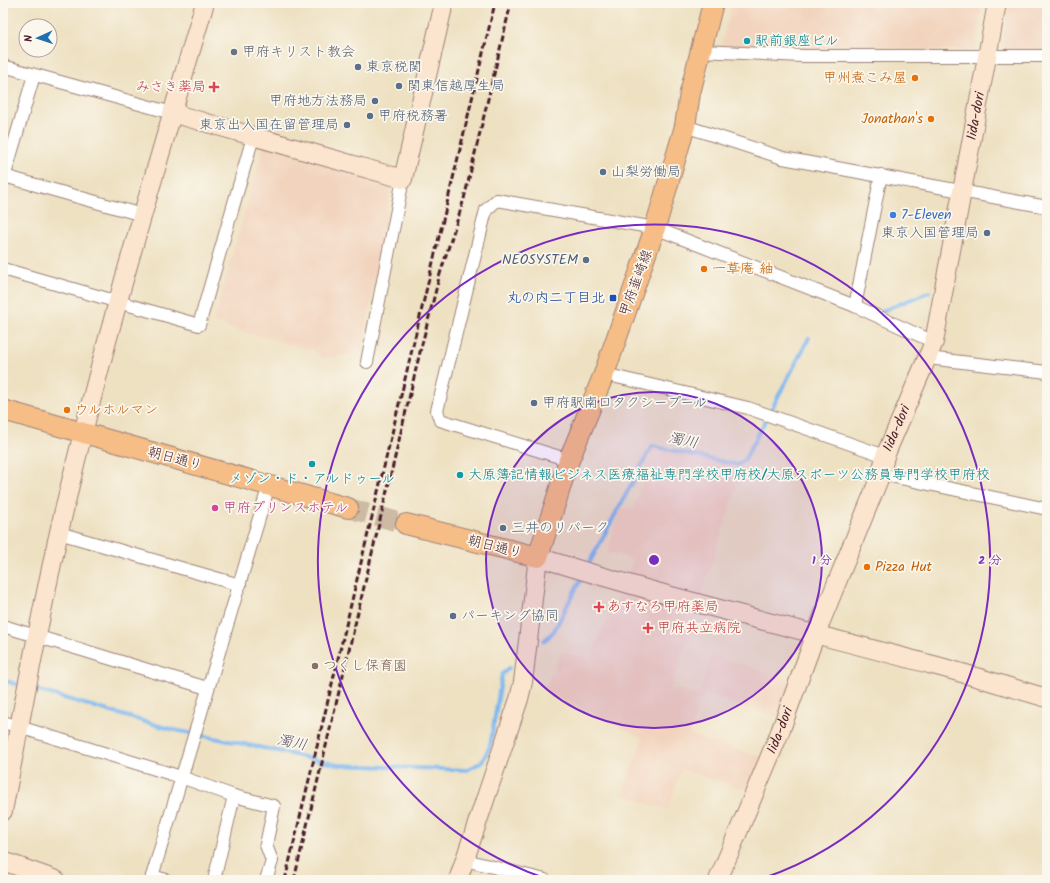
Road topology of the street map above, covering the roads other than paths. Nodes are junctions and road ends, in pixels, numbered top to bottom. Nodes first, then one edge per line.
1 (205, 3) edge
2 (444, 3) edge
3 (713, 3) edge
4 (997, 3) edge
5 (701, 51) junction
6 (987, 55) junction
7 (1047, 56) edge
8 (3, 66) edge
9 (34, 75) junction
10 (172, 113) junction
11 (685, 126) junction
12 (253, 137) junction
13 (880, 175) junction
14 (4, 178) edge
15 (403, 179) junction
16 (962, 191) junction
17 (1047, 206) edge
18 (142, 215) junction
19 (655, 228) junction
20 (3, 269) edge
21 (116, 302) junction
22 (855, 306) junction
23 (931, 350) junction
24 (367, 362) dead end
25 (1047, 372) edge
26 (604, 374) junction
27 (3, 410) edge
28 (83, 434) junction
29 (885, 456) junction
30 (570, 460) junction
31 (881, 474) junction
32 (269, 486) junction
33 (348, 508) tunnel mouth
34 (1047, 509) edge
35 (406, 524) tunnel mouth
36 (58, 533) junction
37 (538, 557) junction
38 (240, 585) junction
39 (3, 626) edge
40 (815, 636) junction
41 (38, 637) junction
42 (207, 688) junction
43 (1047, 698) edge
44 (11, 724) edge
45 (181, 777) junction
46 (234, 796) junction
47 (3, 811) edge
48 (464, 860) junction
49 (3, 861) edge
50 (151, 878) edge
51 (56, 880) edge
52 (166, 880) edge
53 (214, 880) edge
54 (266, 880) edge
55 (458, 880) edge
56 (546, 880) edge
57 (718, 880) edge

1 - 10 street
2 - 15 street
3 - 5 main road, 甲府韮崎線
4 - 6 street, Iida-dori
5 - 6 street
5 - 11 main road, 甲府韮崎線
6 - 7 street
6 - 16 street, Iida-dori
8 - 9 street
9 - 10 street
9 - 14 street
10 - 12 street
10 - 18 street
11 - 13 street
11 - 19 main road, 甲府韮崎線
12 - 15 street
12 - 21 street
13 - 16 street
13 - 22 street
14 - 18 street
15 - 24 street
16 - 17 street
16 - 23 street, Iida-dori
18 - 21 street
19 - 22 street
19 - 26 main road, 甲府韮崎線
19 - 30 street
20 - 21 street
21 - 28 street
22 - 23 street
23 - 25 street
23 - 29 street, Iida-dori
26 - 29 street
26 - 30 main road, 甲府韮崎線
27 - 28 main road, 朝日通り
28 - 32 main road, 朝日通り
28 - 36 street
29 - 31 street, Iida-dori
30 - 37 main road, 甲府韮崎線
31 - 34 street
31 - 40 street, Iida-dori
32 - 33 main road, 朝日通り
32 - 38 street
35 - 37 main road, 朝日通り
36 - 38 street
36 - 41 street
37 - 40 street
37 - 48 street
38 - 42 street
39 - 41 street
40 - 43 street
40 - 57 street, Iida-dori
41 - 42 street
41 - 44 street
42 - 45 street
44 - 45 street
44 - 47 street
45 - 46 street
45 - 50 street
46 - 53 street
46 - 54 street
48 - 55 street
48 - 56 street
49 - 51 street
50 - 52 street

